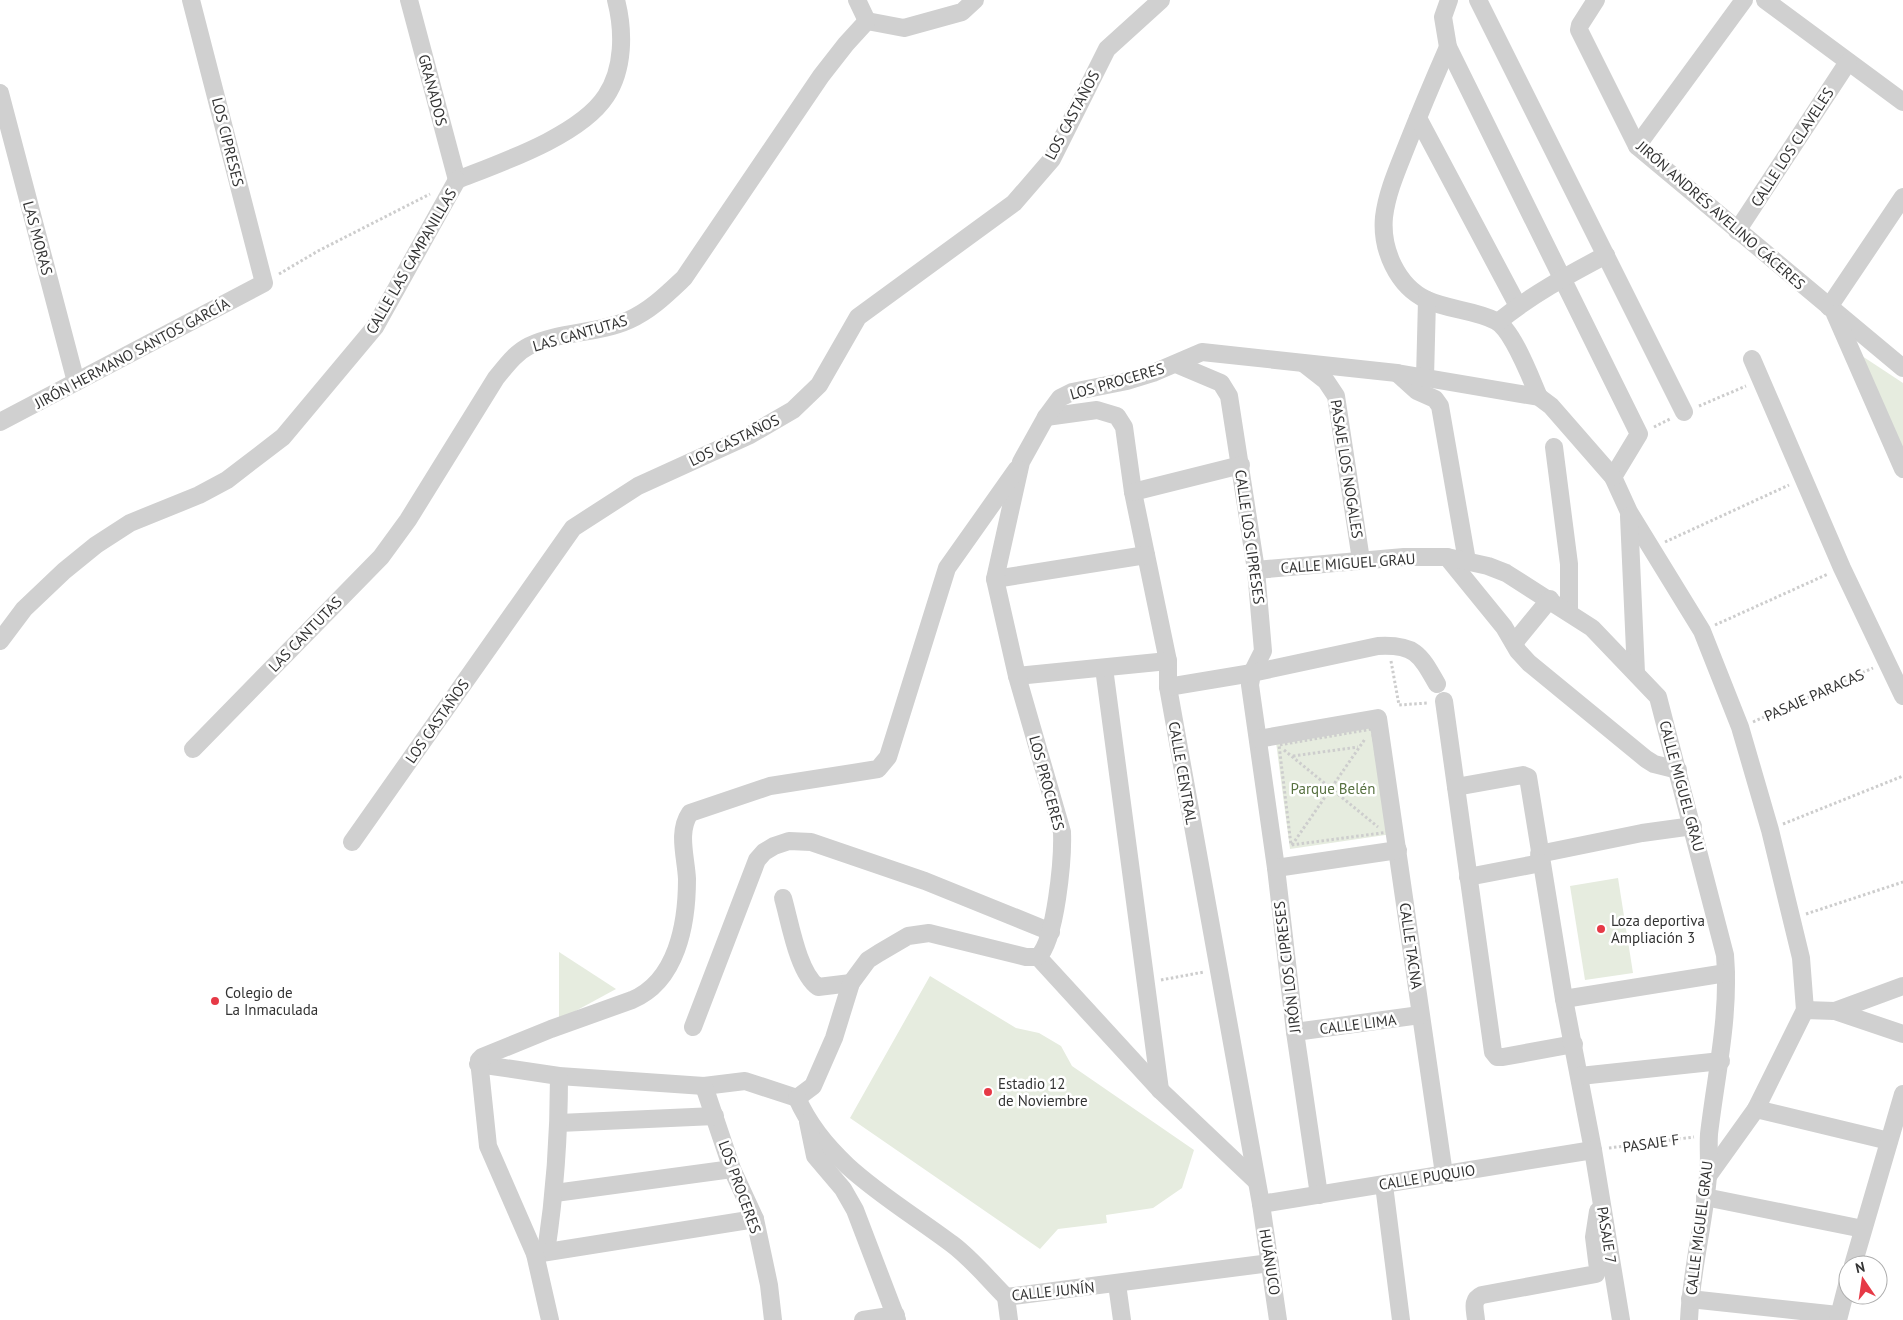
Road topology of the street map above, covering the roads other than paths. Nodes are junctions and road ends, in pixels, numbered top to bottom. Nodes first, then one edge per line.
1 (192, 0) edge
2 (409, 0) edge
3 (616, 0) edge
4 (857, 0) edge
5 (974, 0) edge
6 (1161, 0) edge
7 (1449, 0) edge
8 (1478, 0) edge
9 (1596, 0) edge
10 (1744, 0) edge
11 (1766, 0) edge
12 (868, 21) junction
13 (1448, 46) junction
14 (1848, 62) junction
15 (0, 94) edge
16 (1903, 102) edge
17 (1418, 118) junction
18 (1637, 146) junction
19 (457, 180) junction
20 (1903, 197) edge
21 (1736, 231) junction
22 (1606, 255) junction
23 (1562, 279) junction
24 (264, 283) joint
25 (1427, 300) junction
26 (1518, 306) junction
27 (1831, 309) junction
28 (1498, 322) junction
29 (1752, 359) dead end
30 (1302, 362) junction
31 (1176, 364) junction
32 (1903, 368) edge
33 (1397, 373) junction
34 (1425, 378) junction
35 (76, 382) junction
36 (1539, 397) junction
37 (1684, 412) dead end
38 (1046, 417) junction
39 (0, 422) edge
40 (1554, 447) dead end
41 (1021, 462) junction
42 (1241, 465) junction
43 (1903, 469) edge
44 (1613, 477) junction
45 (1133, 492) junction
46 (1629, 512) junction
47 (1146, 555) junction
48 (1447, 557) junction
49 (1361, 560) junction
50 (1467, 561) junction
51 (1256, 570) junction
52 (995, 579) junction
53 (1550, 599) junction
54 (1569, 612) junction
55 (0, 641) edge
56 (1514, 643) junction
57 (1168, 661) junction
58 (1104, 668) junction
59 (1252, 673) junction
60 (1636, 673) junction
61 (1017, 676) junction
62 (1437, 684) dead end
63 (1168, 688) junction
64 (1903, 696) edge
65 (1444, 702) road end
66 (1268, 741) junction
67 (193, 749) dead end
68 (1678, 770) junction
69 (1456, 787) junction
70 (1693, 826) junction
71 (352, 842) dead end
72 (1394, 842) junction
73 (1540, 858) junction
74 (1276, 868) junction
75 (1468, 877) junction
76 (783, 898) dead end
77 (1051, 932) junction
78 (1038, 957) junction
79 (1726, 973) junction
80 (851, 983) junction
81 (1903, 986) edge
82 (1564, 999) junction
83 (1805, 1010) junction
84 (1835, 1011) junction
85 (1420, 1016) junction
86 (693, 1027) dead end
87 (1295, 1032) junction
88 (1903, 1034) edge
89 (1574, 1044) junction
90 (1721, 1061) junction
91 (478, 1064) junction
92 (559, 1076) junction
93 (1580, 1076) junction
94 (704, 1086) junction
95 (1160, 1090) junction
96 (1903, 1094) edge
97 (797, 1098) junction
98 (1756, 1109) junction
99 (715, 1116) junction
100 (808, 1121) junction
101 (559, 1123) junction
102 (1889, 1141) junction
103 (1593, 1150) junction
104 (732, 1169) junction
105 (1444, 1174) junction
106 (1708, 1176) junction
107 (1255, 1180) junction
108 (1384, 1185) junction
109 (1600, 1193) junction
110 (555, 1194) junction
111 (1319, 1195) junction
112 (1705, 1197) junction
113 (1261, 1204) junction
114 (755, 1219) junction
115 (1864, 1229) junction
116 (541, 1253) junction
117 (1856, 1255) edge
118 (1270, 1263) junction
119 (1118, 1284) junction
120 (1006, 1297) junction
121 (1690, 1298) junction
122 (896, 1317) edge
123 (1838, 1317) edge
124 (550, 1320) edge
125 (773, 1320) edge
126 (863, 1320) edge
127 (1009, 1320) edge
128 (1122, 1320) edge
129 (1278, 1320) edge
130 (1401, 1320) edge
131 (1476, 1320) edge
132 (1621, 1320) edge
133 (1689, 1320) edge

1 - 24 street, LOS CIPRESES
2 - 19 street, GRANADOS
3 - 19 street
4 - 12 street
5 - 12 street
6 - 71 street, LOS CASTAÑOS
7 - 13 street
8 - 22 street
9 - 18 street, JIRÓN ANDRÉS AVELINO CÁCERES
10 - 18 street
11 - 14 street
12 - 67 street, LAS CANTUTAS
13 - 17 street
13 - 23 street
14 - 16 street
14 - 21 street, CALLE LOS CLAVELES
15 - 35 street, LAS MORAS
17 - 25 street
17 - 26 street
18 - 21 street, JIRÓN ANDRÉS AVELINO CÁCERES
19 - 55 street, CALLE LAS CAMPANILLAS
20 - 27 street
21 - 27 street, JIRÓN ANDRÉS AVELINO CÁCERES
22 - 23 street
22 - 37 street
23 - 26 street
23 - 44 street
24 - 35 street, JIRÓN HERMANO SANTOS GARCÍA
25 - 28 street
25 - 34 street
26 - 28 street
27 - 32 street, JIRÓN ANDRÉS AVELINO CÁCERES
27 - 43 street
28 - 36 street
29 - 64 street
30 - 31 street, LOS PROCERES
30 - 33 street
30 - 49 street, PASAJE LOS NOGALES
31 - 38 street, LOS PROCERES
31 - 42 street, CALLE LOS CIPRESES
33 - 34 street
33 - 50 street
34 - 36 street
35 - 39 street, JIRÓN HERMANO SANTOS GARCÍA
36 - 44 street
38 - 41 street, LOS PROCERES
38 - 45 street, CALLE CENTRAL
40 - 54 street
41 - 52 street, LOS PROCERES
41 - 91 street
42 - 45 street
42 - 51 street, CALLE LOS CIPRESES
44 - 46 street
45 - 47 street, CALLE CENTRAL
46 - 60 street
46 - 83 street
47 - 52 street
47 - 57 street, CALLE CENTRAL
48 - 49 street, CALLE MIGUEL GRAU
48 - 50 street, CALLE MIGUEL GRAU
48 - 56 street
49 - 51 street, CALLE MIGUEL GRAU
50 - 53 street, CALLE MIGUEL GRAU
51 - 59 street, CALLE LOS CIPRESES
52 - 61 street, LOS PROCERES
53 - 54 street, CALLE MIGUEL GRAU
53 - 56 street
54 - 60 street, CALLE MIGUEL GRAU
56 - 68 street
57 - 58 street
57 - 63 street, CALLE CENTRAL
58 - 61 street
58 - 95 street
59 - 62 street
59 - 63 street
59 - 66 street, CALLE LOS CIPRESES
60 - 68 street, CALLE MIGUEL GRAU
61 - 77 street, LOS PROCERES
63 - 107 street, CALLE CENTRAL
65 - 69 street
66 - 72 street, CALLE TACNA
66 - 74 street, JIRÓN LOS CIPRESES
68 - 70 street, CALLE MIGUEL GRAU
69 - 73 street, PASAJE 7
69 - 75 street
70 - 73 street
70 - 79 street, CALLE MIGUEL GRAU
72 - 74 street
72 - 85 street, CALLE TACNA
73 - 75 street
73 - 82 street, PASAJE 7
74 - 87 street, JIRÓN LOS CIPRESES
75 - 89 street
76 - 80 street
77 - 78 street, LOS PROCERES
77 - 86 street
78 - 80 street
78 - 95 street
79 - 82 street
79 - 90 street, CALLE MIGUEL GRAU
80 - 97 street
81 - 84 street
82 - 89 street, PASAJE 7
83 - 84 street
83 - 98 street
84 - 88 street
85 - 87 street, CALLE LIMA
85 - 105 street, CALLE TACNA
87 - 111 street, JIRÓN LOS CIPRESES
89 - 93 street, PASAJE 7
90 - 93 street
90 - 106 street, CALLE MIGUEL GRAU
91 - 92 street
91 - 116 street
92 - 94 street
92 - 101 street
93 - 103 street, PASAJE 7
94 - 97 street
94 - 99 street, LOS PROCERES
95 - 107 street
96 - 102 street
97 - 100 street, CALLE JUNÍN
98 - 102 street
98 - 106 street
99 - 101 street
99 - 104 street, LOS PROCERES
100 - 120 street, CALLE JUNÍN
100 - 122 street
101 - 110 street
102 - 115 street
103 - 105 street, CALLE PUQUIO
103 - 109 street, PASAJE 7
104 - 110 street
104 - 114 street, LOS PROCERES
105 - 108 street, CALLE PUQUIO
106 - 112 street, CALLE MIGUEL GRAU
107 - 113 street, CALLE CENTRAL
108 - 111 street, CALLE PUQUIO
108 - 130 street
109 - 131 street
109 - 132 street, PASAJE 7
110 - 116 street
111 - 113 street, CALLE PUQUIO
112 - 115 street
112 - 121 street, CALLE MIGUEL GRAU
113 - 118 street, HUÁNUCO
114 - 116 street
114 - 125 street, LOS PROCERES
115 - 117 street
116 - 124 street
118 - 119 street, CALLE JUNÍN
118 - 129 street, HUÁNUCO
119 - 120 street, CALLE JUNÍN
119 - 128 street
120 - 127 street
121 - 123 street
121 - 133 street, CALLE MIGUEL GRAU
122 - 126 street

